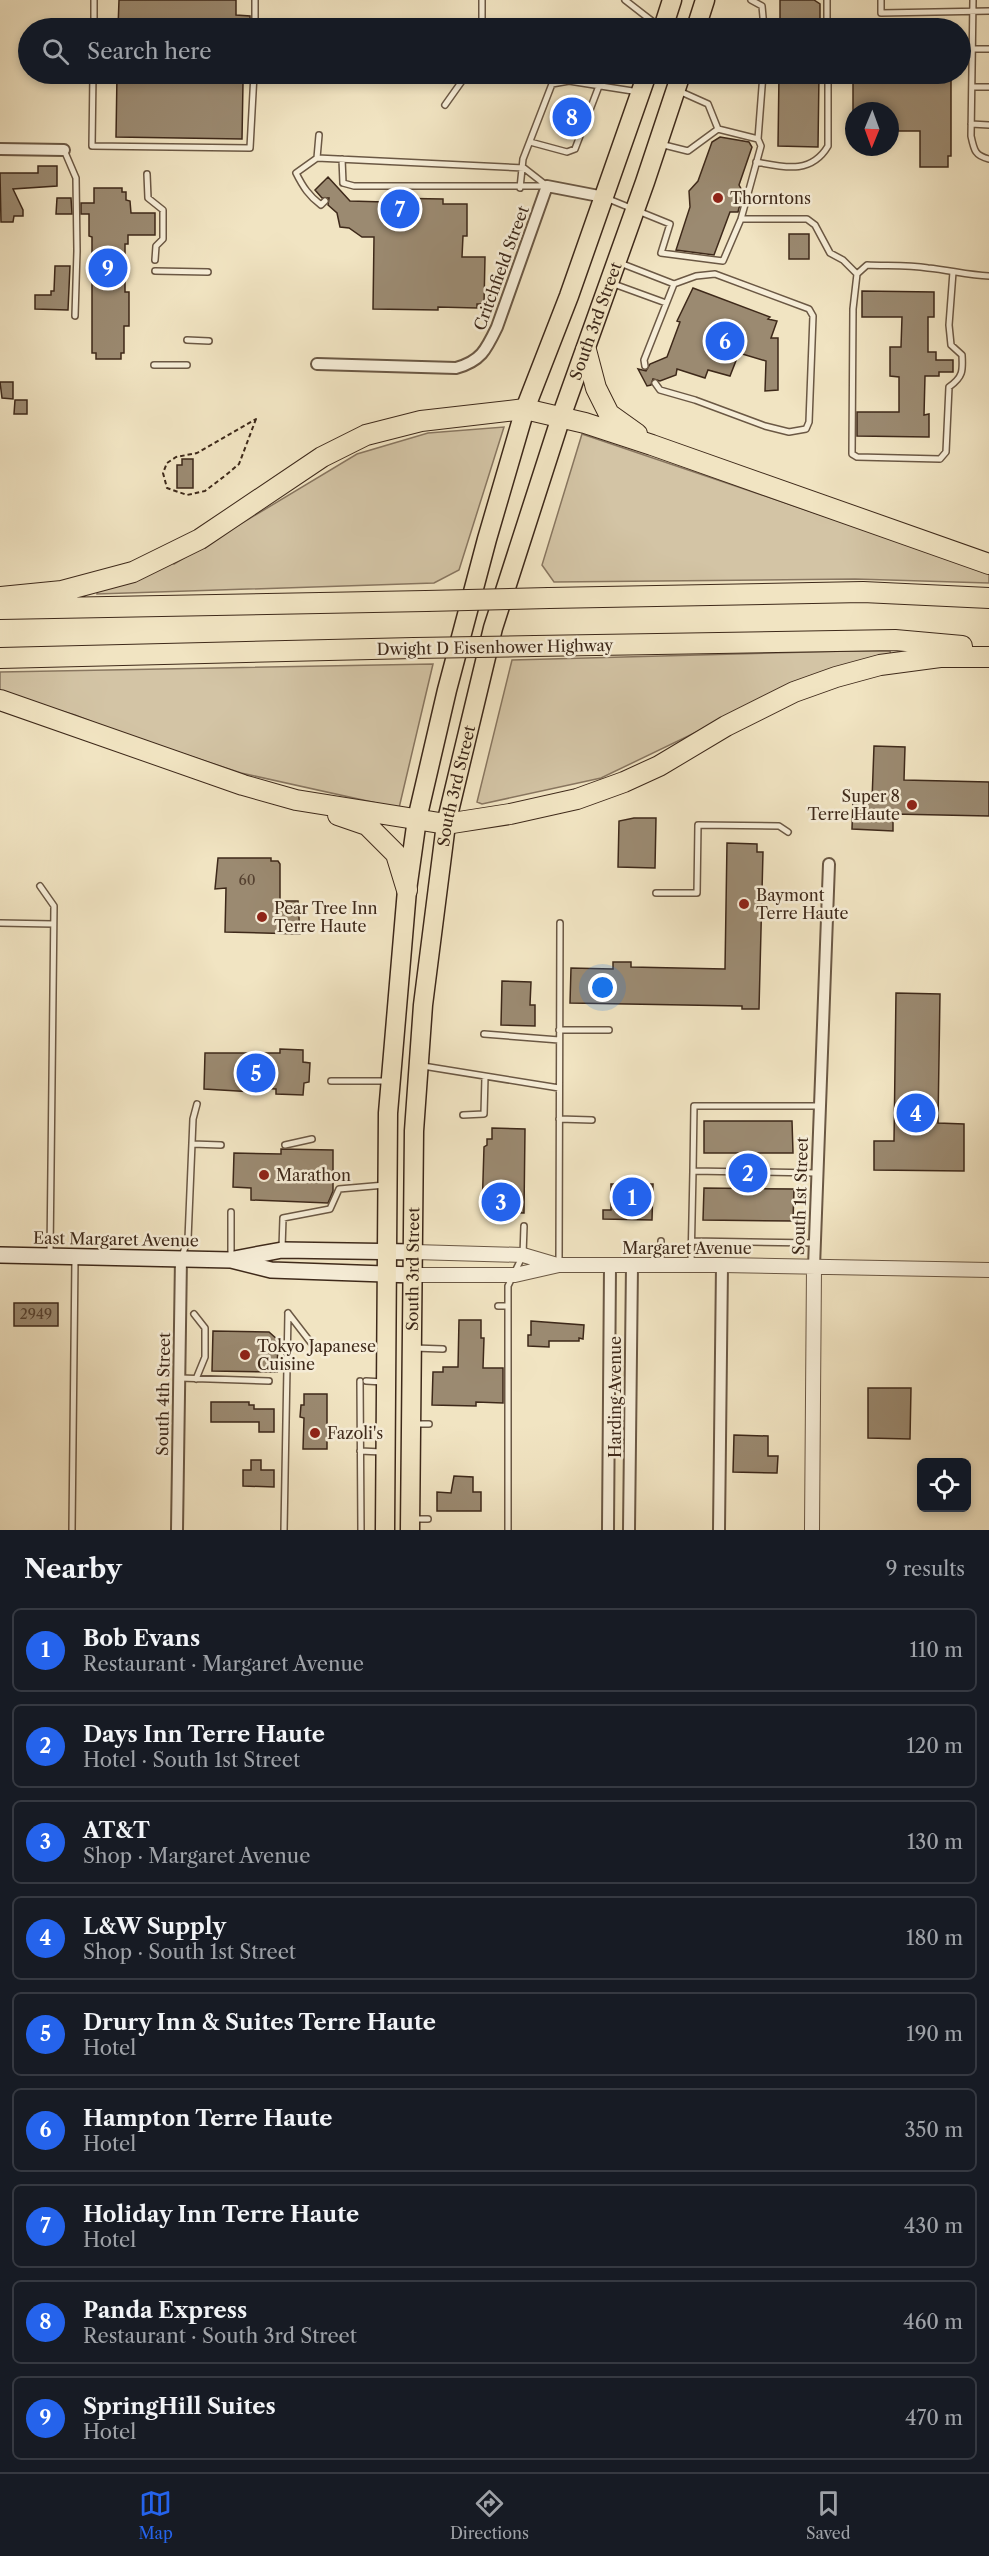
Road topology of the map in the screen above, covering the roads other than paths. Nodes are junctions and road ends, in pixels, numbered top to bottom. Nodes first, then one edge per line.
1 (94, 0) edge
2 (255, 0) edge
3 (482, 0) edge
4 (625, 0) edge
5 (672, 0) edge
6 (705, 0) edge
7 (751, 0) edge
8 (827, 0) edge
9 (881, 0) edge
10 (973, 0) edge
11 (761, 1) edge
12 (989, 11) edge
13 (972, 12) junction
14 (93, 18) edge
15 (255, 18) edge
16 (482, 18) edge
17 (649, 18) edge
18 (666, 18) edge
19 (699, 18) edge
20 (765, 18) edge
21 (827, 18) edge
22 (972, 49) junction
23 (989, 49) edge
24 (93, 84) edge
25 (253, 84) edge
26 (460, 84) edge
27 (552, 84) edge
28 (587, 84) edge
29 (643, 84) edge
30 (677, 84) edge
31 (681, 84) edge
32 (762, 84) edge
33 (828, 84) edge
34 (599, 86) junction
35 (972, 87) junction
36 (989, 87) edge
37 (640, 92) junction
38 (445, 105) dead end
39 (971, 124) junction
40 (989, 124) edge
41 (718, 129) junction
42 (319, 135) dead end
43 (759, 140) junction
44 (530, 142) junction
45 (658, 143) junction
46 (0, 149) edge
47 (64, 150) joint
48 (317, 158) junction
49 (342, 159) junction
50 (989, 159) edge
51 (756, 162) junction
52 (524, 168) junction
53 (147, 174) dead end
54 (547, 186) junction
55 (520, 188) junction
56 (604, 197) junction
57 (325, 201) dead end
58 (636, 210) junction
59 (741, 219) junction
60 (155, 260) dead end
61 (723, 261) junction
62 (617, 262) junction
63 (155, 271) dead end
64 (208, 272) dead end
65 (953, 272) junction
66 (857, 274) junction
67 (721, 276) junction
68 (989, 276) edge
69 (610, 282) junction
70 (674, 284) junction
71 (666, 303) junction
72 (75, 316) dead end
73 (187, 340) dead end
74 (209, 341) dead end
75 (586, 350) junction
76 (317, 364) dead end
77 (154, 365) dead end
78 (187, 365) dead end
79 (645, 366) dead end
80 (655, 383) dead end
81 (525, 409) junction
82 (561, 417) junction
83 (652, 445) junction
84 (989, 564) edge
85 (0, 597) edge
86 (989, 598) edge
87 (0, 609) edge
88 (989, 649) edge
89 (989, 657) edge
90 (0, 658) edge
91 (0, 700) edge
92 (296, 800) junction
93 (417, 819) junction
94 (446, 824) junction
95 (788, 832) dead end
96 (829, 864) dead end
97 (40, 886) dead end
98 (407, 890) junction
99 (656, 893) dead end
100 (0, 923) edge
101 (560, 923) dead end
102 (53, 924) junction
103 (560, 1030) junction
104 (609, 1030) dead end
105 (484, 1034) dead end
106 (560, 1040) junction
107 (419, 1066) junction
108 (484, 1077) junction
109 (331, 1081) dead end
110 (390, 1081) junction
111 (559, 1088) junction
112 (197, 1104) dead end
113 (820, 1106) junction
114 (463, 1115) dead end
115 (559, 1119) junction
116 (592, 1120) dead end
117 (312, 1139) dead end
118 (192, 1144) junction
119 (221, 1145) dead end
120 (285, 1145) dead end
121 (693, 1171) junction
122 (818, 1173) junction
123 (387, 1185) junction
124 (231, 1212) dead end
125 (524, 1226) dead end
126 (661, 1241) dead end
127 (692, 1241) junction
128 (815, 1243) junction
129 (282, 1250) junction
130 (387, 1251) junction
131 (414, 1252) junction
132 (0, 1255) edge
133 (523, 1255) junction
134 (50, 1256) junction
135 (75, 1256) junction
136 (182, 1258) junction
137 (231, 1260) junction
138 (559, 1265) junction
139 (632, 1265) junction
140 (661, 1265) junction
141 (692, 1265) junction
142 (722, 1265) junction
143 (610, 1266) junction
144 (814, 1267) junction
145 (989, 1270) edge
146 (387, 1275) junction
147 (413, 1275) junction
148 (515, 1275) junction
149 (498, 1306) dead end
150 (508, 1306) junction
151 (194, 1314) dead end
152 (315, 1348) dead end
153 (412, 1348) junction
154 (443, 1349) dead end
155 (178, 1378) junction
156 (196, 1379) junction
157 (269, 1381) dead end
158 (385, 1382) junction
159 (360, 1451) junction
160 (385, 1453) junction
161 (608, 1498) junction
162 (630, 1498) junction
163 (428, 1519) dead end
164 (410, 1524) edge
165 (72, 1530) edge
166 (177, 1530) edge
167 (284, 1530) edge
168 (361, 1530) edge
169 (384, 1530) edge
170 (508, 1530) edge
171 (608, 1530) edge
172 (629, 1530) edge
173 (719, 1530) edge
174 (812, 1530) edge

1 - 14 lane
2 - 15 lane
3 - 16 lane
4 - 17 lane
5 - 18 highway
6 - 19 highway
7 - 11 lane
8 - 21 lane
9 - 13 lane
10 - 13 lane
11 - 20 lane
12 - 13 lane
13 - 22 lane
22 - 23 lane
22 - 35 lane
24 - 25 lane
26 - 38 lane
27 - 44 lane
28 - 34 lane
29 - 37 highway, South 3rd Street
30 - 45 highway, South 3rd Street
31 - 41 lane
32 - 43 lane
33 - 51 lane
34 - 37 lane
34 - 44 lane
35 - 36 lane
35 - 39 lane
37 - 56 highway, South 3rd Street
39 - 40 lane
39 - 50 lane
41 - 43 lane
41 - 45 lane
42 - 48 lane
43 - 51 lane
44 - 52 lane
45 - 58 highway, South 3rd Street
46 - 47 street
47 - 72 lane
48 - 49 lane
48 - 57 lane
49 - 52 lane
49 - 55 lane
51 - 59 lane
52 - 54 lane
52 - 55 lane
53 - 60 lane
54 - 55 lane
54 - 56 street
54 - 76 street, Critchfield Street
56 - 58 lane
56 - 81 highway, South 3rd Street
58 - 61 lane
58 - 62 highway, South 3rd Street
59 - 61 lane
59 - 66 lane
61 - 67 lane
62 - 69 highway, South 3rd Street
62 - 70 lane
63 - 64 lane
65 - 66 lane
65 - 66 lane
65 - 68 lane
67 - 70 lane
67 - 80 lane
69 - 71 lane
69 - 75 highway, South 3rd Street
70 - 71 lane
71 - 79 lane
73 - 74 lane
75 - 82 highway, South 3rd Street
75 - 83 highway
77 - 78 lane
81 - 82 highway
81 - 85 highway
81 - 93 highway, South 3rd Street
82 - 83 highway
82 - 94 highway, South 3rd Street
83 - 84 highway
86 - 87 highway, bridge
88 - 90 highway, Dwight D Eisenhower Highway, bridge
89 - 94 highway
91 - 92 highway
92 - 93 highway
92 - 98 highway
93 - 94 highway
93 - 98 highway, South 3rd Street
94 - 107 highway, South 3rd Street
95 - 99 lane
96 - 113 street, South 1st Street
97 - 102 lane
98 - 110 highway, South 3rd Street
100 - 102 lane
101 - 103 lane
102 - 134 lane
103 - 104 lane
103 - 106 lane
105 - 106 lane
106 - 111 lane
107 - 108 lane
107 - 131 highway, South 3rd Street
108 - 111 lane
108 - 114 lane
109 - 110 lane
110 - 123 highway, South 3rd Street
111 - 115 lane
112 - 118 lane
113 - 121 lane
113 - 122 street, South 1st Street
115 - 116 lane
115 - 138 lane
117 - 120 lane
118 - 119 lane
118 - 136 lane
121 - 122 lane
121 - 127 lane
122 - 128 street, South 1st Street
123 - 129 lane
123 - 130 highway, South 3rd Street
124 - 137 lane
125 - 133 lane
126 - 140 lane
127 - 128 lane
127 - 141 lane
128 - 144 street, South 1st Street
129 - 130 main road, Margaret Avenue
129 - 137 main road, Margaret Avenue
130 - 131 main road, Margaret Avenue
130 - 146 highway, South 3rd Street
131 - 133 street, Margaret Avenue
131 - 147 highway, South 3rd Street
132 - 134 main road, East Margaret Avenue
133 - 138 street, Margaret Avenue
133 - 148 lane
134 - 135 main road, East Margaret Avenue
135 - 136 main road, East Margaret Avenue
135 - 165 lane
136 - 137 main road, East Margaret Avenue
136 - 155 street, South 4th Street
137 - 146 main road, Margaret Avenue
138 - 143 street, Margaret Avenue
138 - 148 street, Margaret Avenue
139 - 140 street, Margaret Avenue
139 - 143 street, Margaret Avenue
139 - 162 street, Harding Avenue
140 - 141 street, Margaret Avenue
141 - 142 street, Margaret Avenue
142 - 144 street, Margaret Avenue
142 - 173 street
143 - 161 street, Harding Avenue
144 - 145 street, Margaret Avenue
144 - 174 street, South 1st Street
146 - 147 main road, Margaret Avenue
146 - 158 highway, South 3rd Street
147 - 148 street, Margaret Avenue
147 - 153 highway, South 3rd Street
148 - 150 lane
149 - 150 lane
150 - 170 lane
151 - 156 lane
152 - 167 lane
153 - 154 lane
153 - 164 highway, South 3rd Street
155 - 156 lane
155 - 166 street, South 4th Street
156 - 157 lane
158 - 159 lane
158 - 160 highway, South 3rd Street
159 - 160 lane
159 - 168 lane
160 - 169 highway, South 3rd Street
161 - 162 street
161 - 171 street, Harding Avenue
162 - 172 street, Harding Avenue
163 - 164 lane

